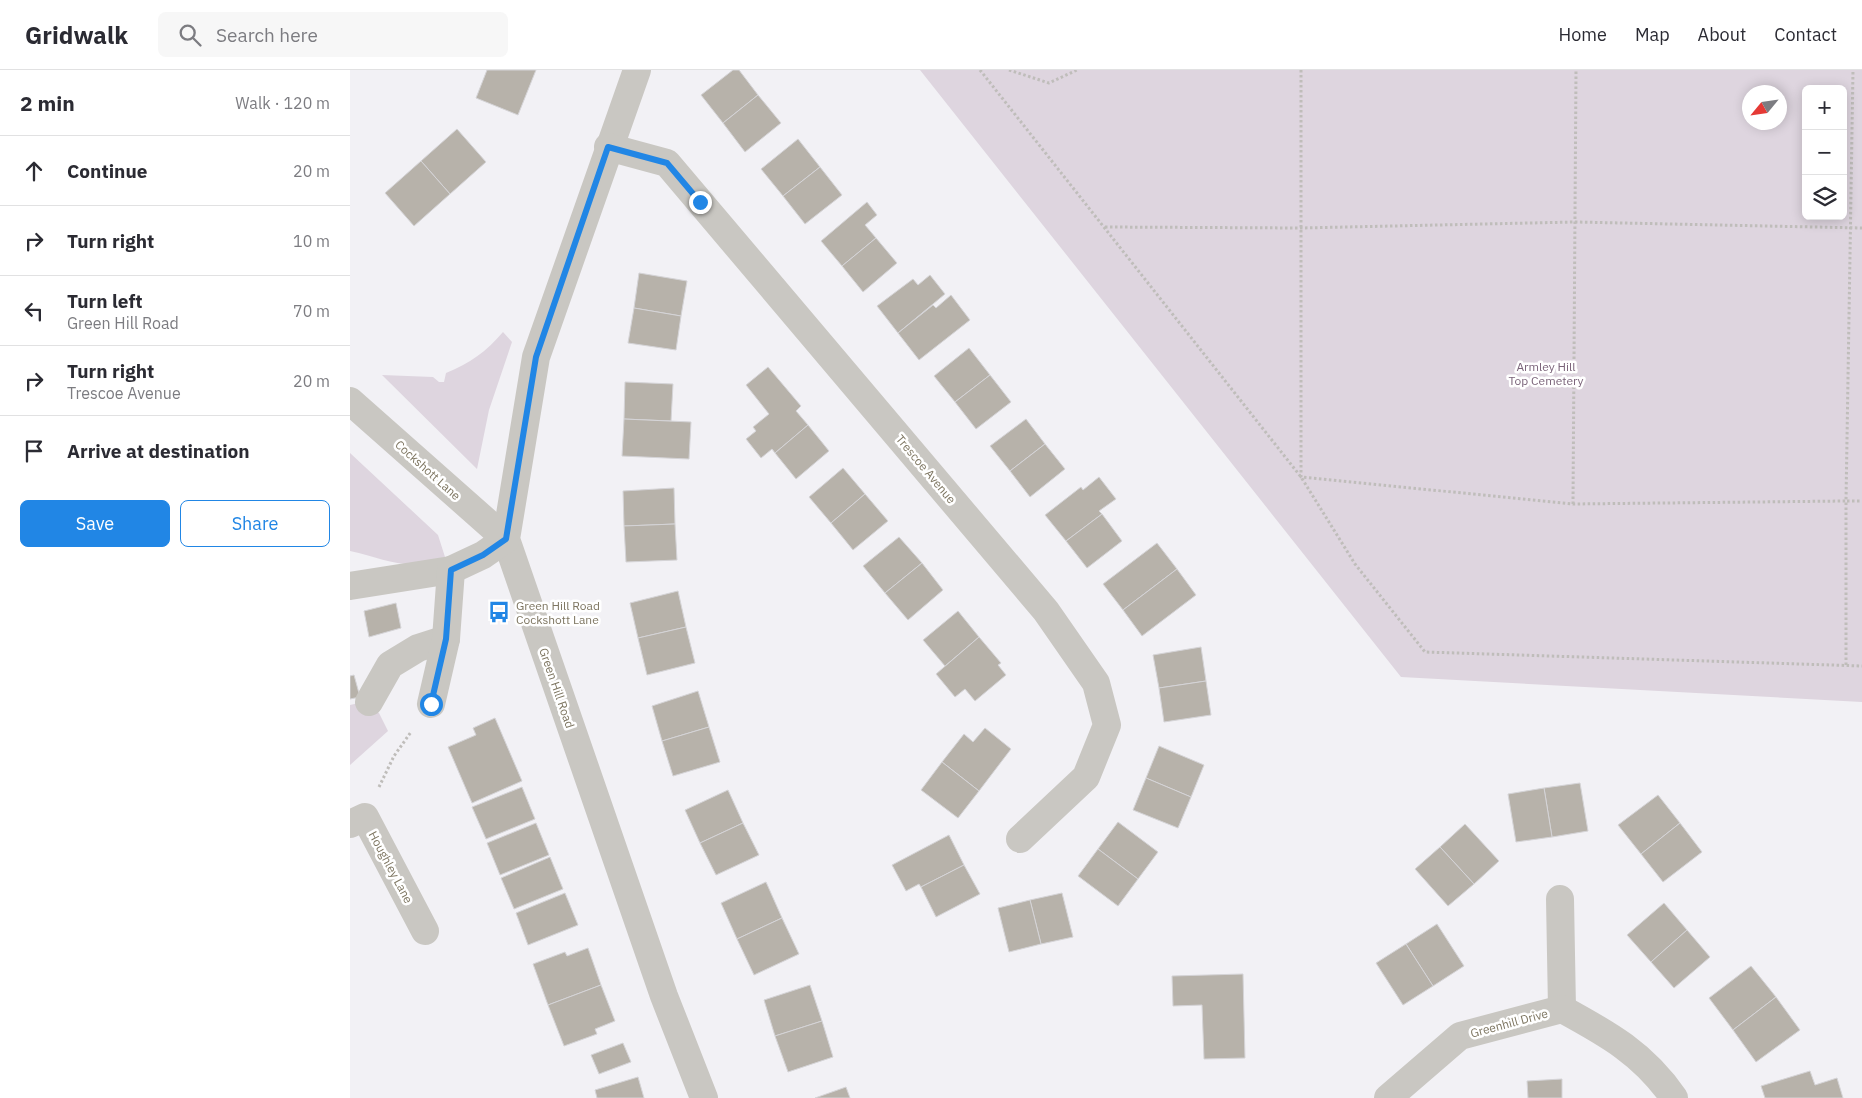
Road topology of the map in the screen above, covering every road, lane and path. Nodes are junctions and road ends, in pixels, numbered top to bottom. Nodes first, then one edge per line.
1 (637, 70) edge
2 (980, 70) edge
3 (1008, 70) edge
4 (1077, 70) edge
5 (1301, 70) edge
6 (1576, 70) edge
7 (1854, 70) edge
8 (608, 147) junction
9 (1575, 222) junction
10 (1104, 227) junction
11 (1301, 228) junction
12 (1851, 228) junction
13 (1862, 228) edge
14 (350, 401) edge
15 (1301, 477) junction
16 (1846, 501) junction
17 (1862, 501) edge
18 (1574, 504) junction
19 (506, 539) junction
20 (451, 570) junction
21 (350, 586) edge
22 (446, 639) junction
23 (1846, 665) junction
24 (1862, 666) edge
25 (369, 702) dead end
26 (431, 704) joint
27 (358, 820) edge
28 (1020, 839) dead end
29 (1560, 899) dead end
30 (425, 931) dead end
31 (1562, 1009) junction
32 (704, 1098) edge
33 (1388, 1098) edge
34 (1674, 1098) edge

1 - 8 street, Green Hill Road
2 - 10 path
3 - 4 path
5 - 11 path
6 - 9 path
7 - 12 path
8 - 19 street, Green Hill Road
8 - 28 street, Trescoe Avenue
9 - 11 path
9 - 12 path
9 - 18 path
10 - 11 path
10 - 15 path
11 - 15 path
12 - 13 path
12 - 16 path
14 - 19 street, Cockshott Lane
15 - 18 path
15 - 23 path
16 - 17 path
16 - 18 path
16 - 23 path
19 - 20 street
19 - 32 street, Green Hill Road
20 - 21 street
20 - 22 street
22 - 25 street
22 - 26 street
23 - 24 path
26 - 27 path
27 - 30 street, Houghley Lane
29 - 31 street, Greenhill Drive
31 - 33 street, Greenhill Drive
31 - 34 street, Greenhill Drive

